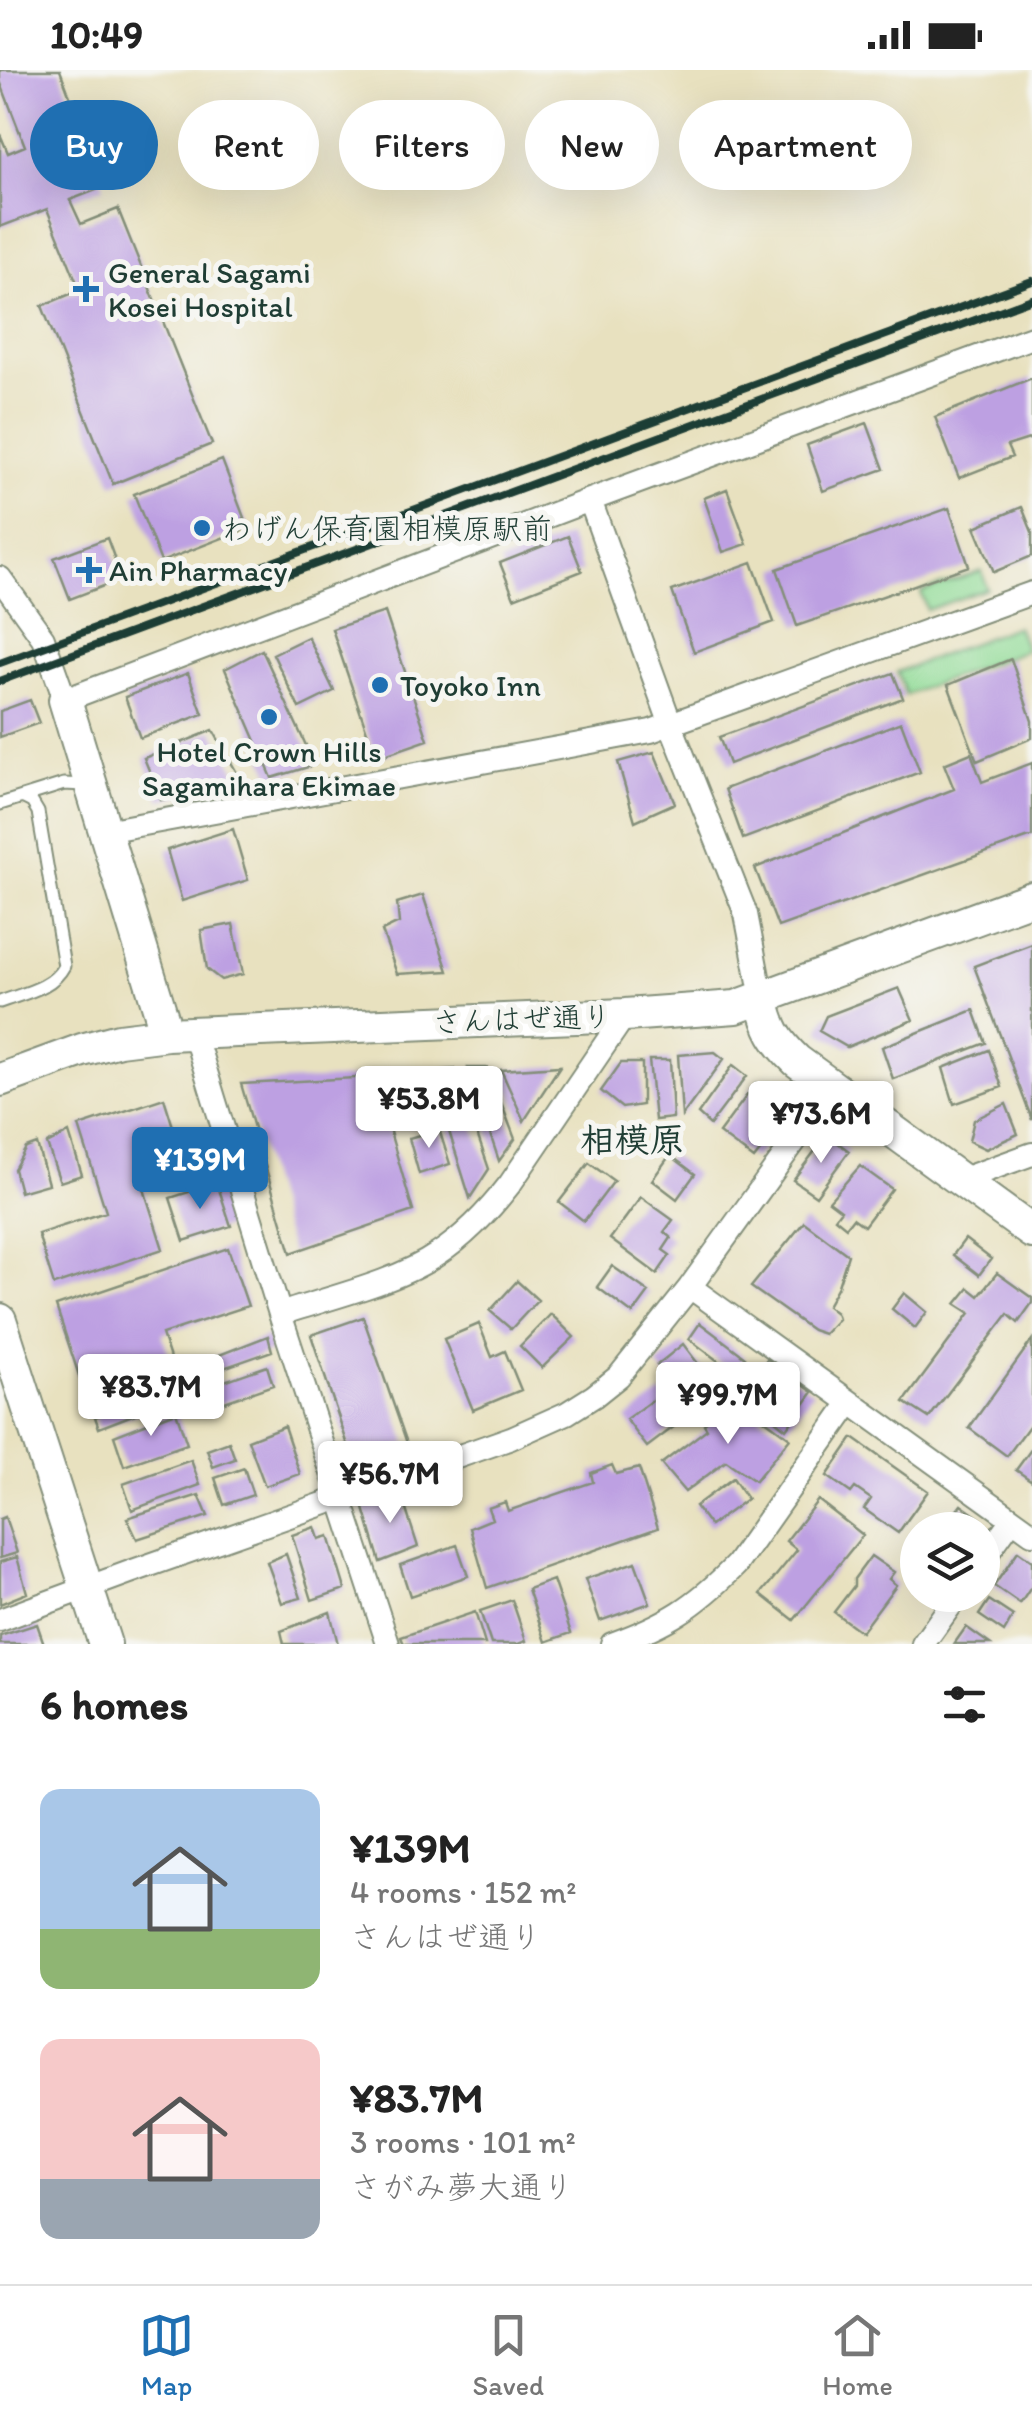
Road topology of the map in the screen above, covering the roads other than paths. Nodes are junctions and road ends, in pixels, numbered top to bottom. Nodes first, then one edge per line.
1 (1032, 337) edge
2 (590, 500) junction
3 (0, 578) edge
4 (1032, 593) edge
5 (65, 700) junction
6 (671, 725) junction
7 (92, 790) junction
8 (22, 797) junction
9 (0, 804) edge
10 (105, 831) junction
11 (1032, 898) edge
12 (3, 997) edge
13 (762, 998) junction
14 (624, 1015) junction
15 (180, 1034) junction
16 (0, 1080) edge
17 (833, 1088) junction
18 (1032, 1154) edge
19 (960, 1180) junction
20 (1032, 1232) edge
21 (690, 1286) junction
22 (280, 1314) junction
23 (0, 1320) edge
24 (850, 1402) junction
25 (341, 1498) junction
26 (1012, 1519) junction
27 (1032, 1533) edge
28 (1000, 1535) edge
29 (86, 1588) junction
30 (946, 1612) edge
31 (0, 1620) edge
32 (105, 1644) edge
33 (388, 1644) edge
34 (612, 1644) edge
35 (923, 1644) edge

1 - 2 street
2 - 5 street
2 - 6 street
3 - 5 street
4 - 6 street
5 - 7 street
6 - 10 street
6 - 13 street
7 - 8 lane
7 - 10 street
8 - 9 lane
8 - 12 lane
10 - 15 street
11 - 13 street, さんはぜ通り
13 - 14 street, さんはぜ通り
13 - 17 street
14 - 15 street, さんはぜ通り
14 - 22 street
15 - 16 street, さんはぜ通り
15 - 22 street
17 - 19 street
17 - 21 street
18 - 19 street
19 - 20 street
21 - 24 street
21 - 25 street
22 - 25 street
23 - 29 street
24 - 26 street
24 - 34 street
25 - 29 street
25 - 33 street
26 - 27 street
26 - 28 street
29 - 31 street
29 - 32 street
30 - 35 street

